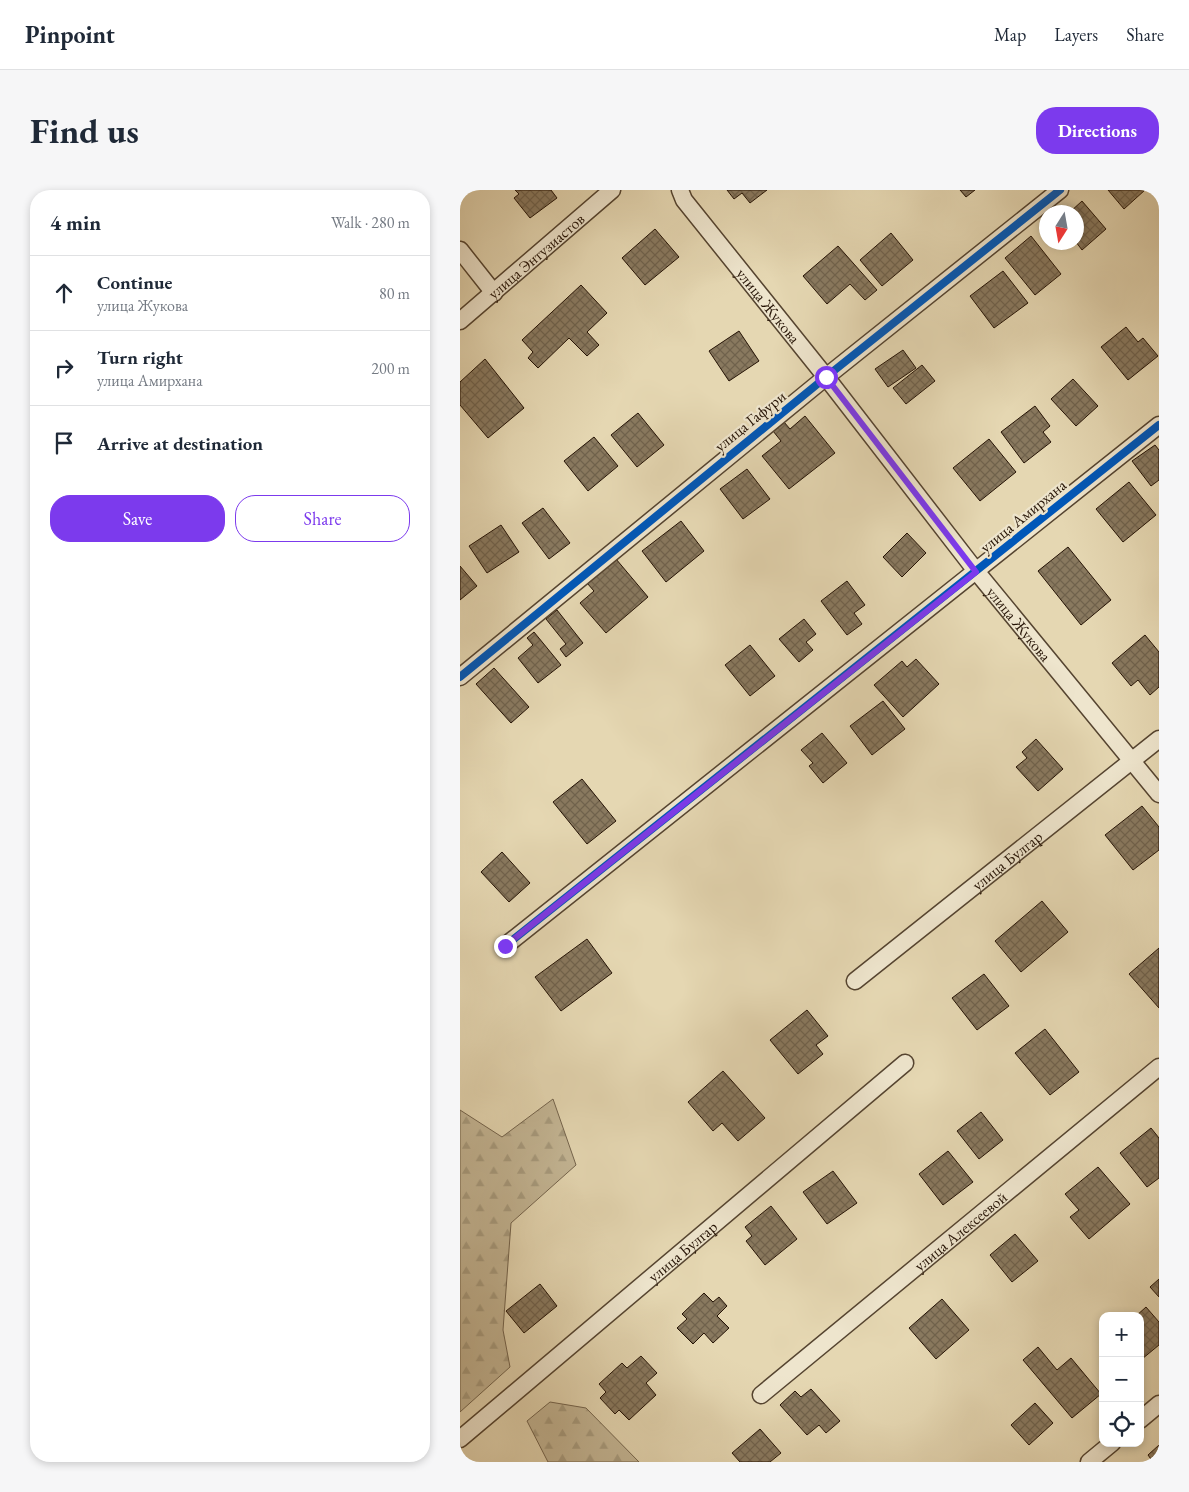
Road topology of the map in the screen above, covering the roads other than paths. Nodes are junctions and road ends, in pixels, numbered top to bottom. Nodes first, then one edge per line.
1 (612, 190) edge
2 (680, 190) edge
3 (1060, 190) edge
4 (460, 250) edge
5 (494, 293) junction
6 (460, 321) edge
7 (826, 377) junction
8 (1159, 425) edge
9 (976, 572) junction
10 (460, 677) edge
11 (1159, 740) edge
12 (1131, 762) junction
13 (1159, 794) edge
14 (505, 946) dead end
15 (855, 982) dead end
16 (905, 1063) dead end
17 (1159, 1067) edge
18 (761, 1395) dead end
19 (1159, 1404) edge
20 (1144, 1417) edge
21 (460, 1439) edge
22 (1108, 1447) edge
23 (1092, 1461) edge

1 - 5 street, улица Энтузиастов
2 - 7 street, улица Жукова
3 - 7 street, улица Гафури
4 - 5 street
5 - 6 street, улица Энтузиастов
7 - 9 street, улица Жукова
7 - 10 street, улица Гафури
8 - 9 street, улица Амирхана
9 - 12 street, улица Жукова
9 - 14 street, улица Амирхана
11 - 12 street, улица Булгар
12 - 13 street, улица Жукова
12 - 15 street, улица Булгар
16 - 21 street, улица Булгар
17 - 18 street, улица Алексеевой
19 - 20 street
22 - 23 street

